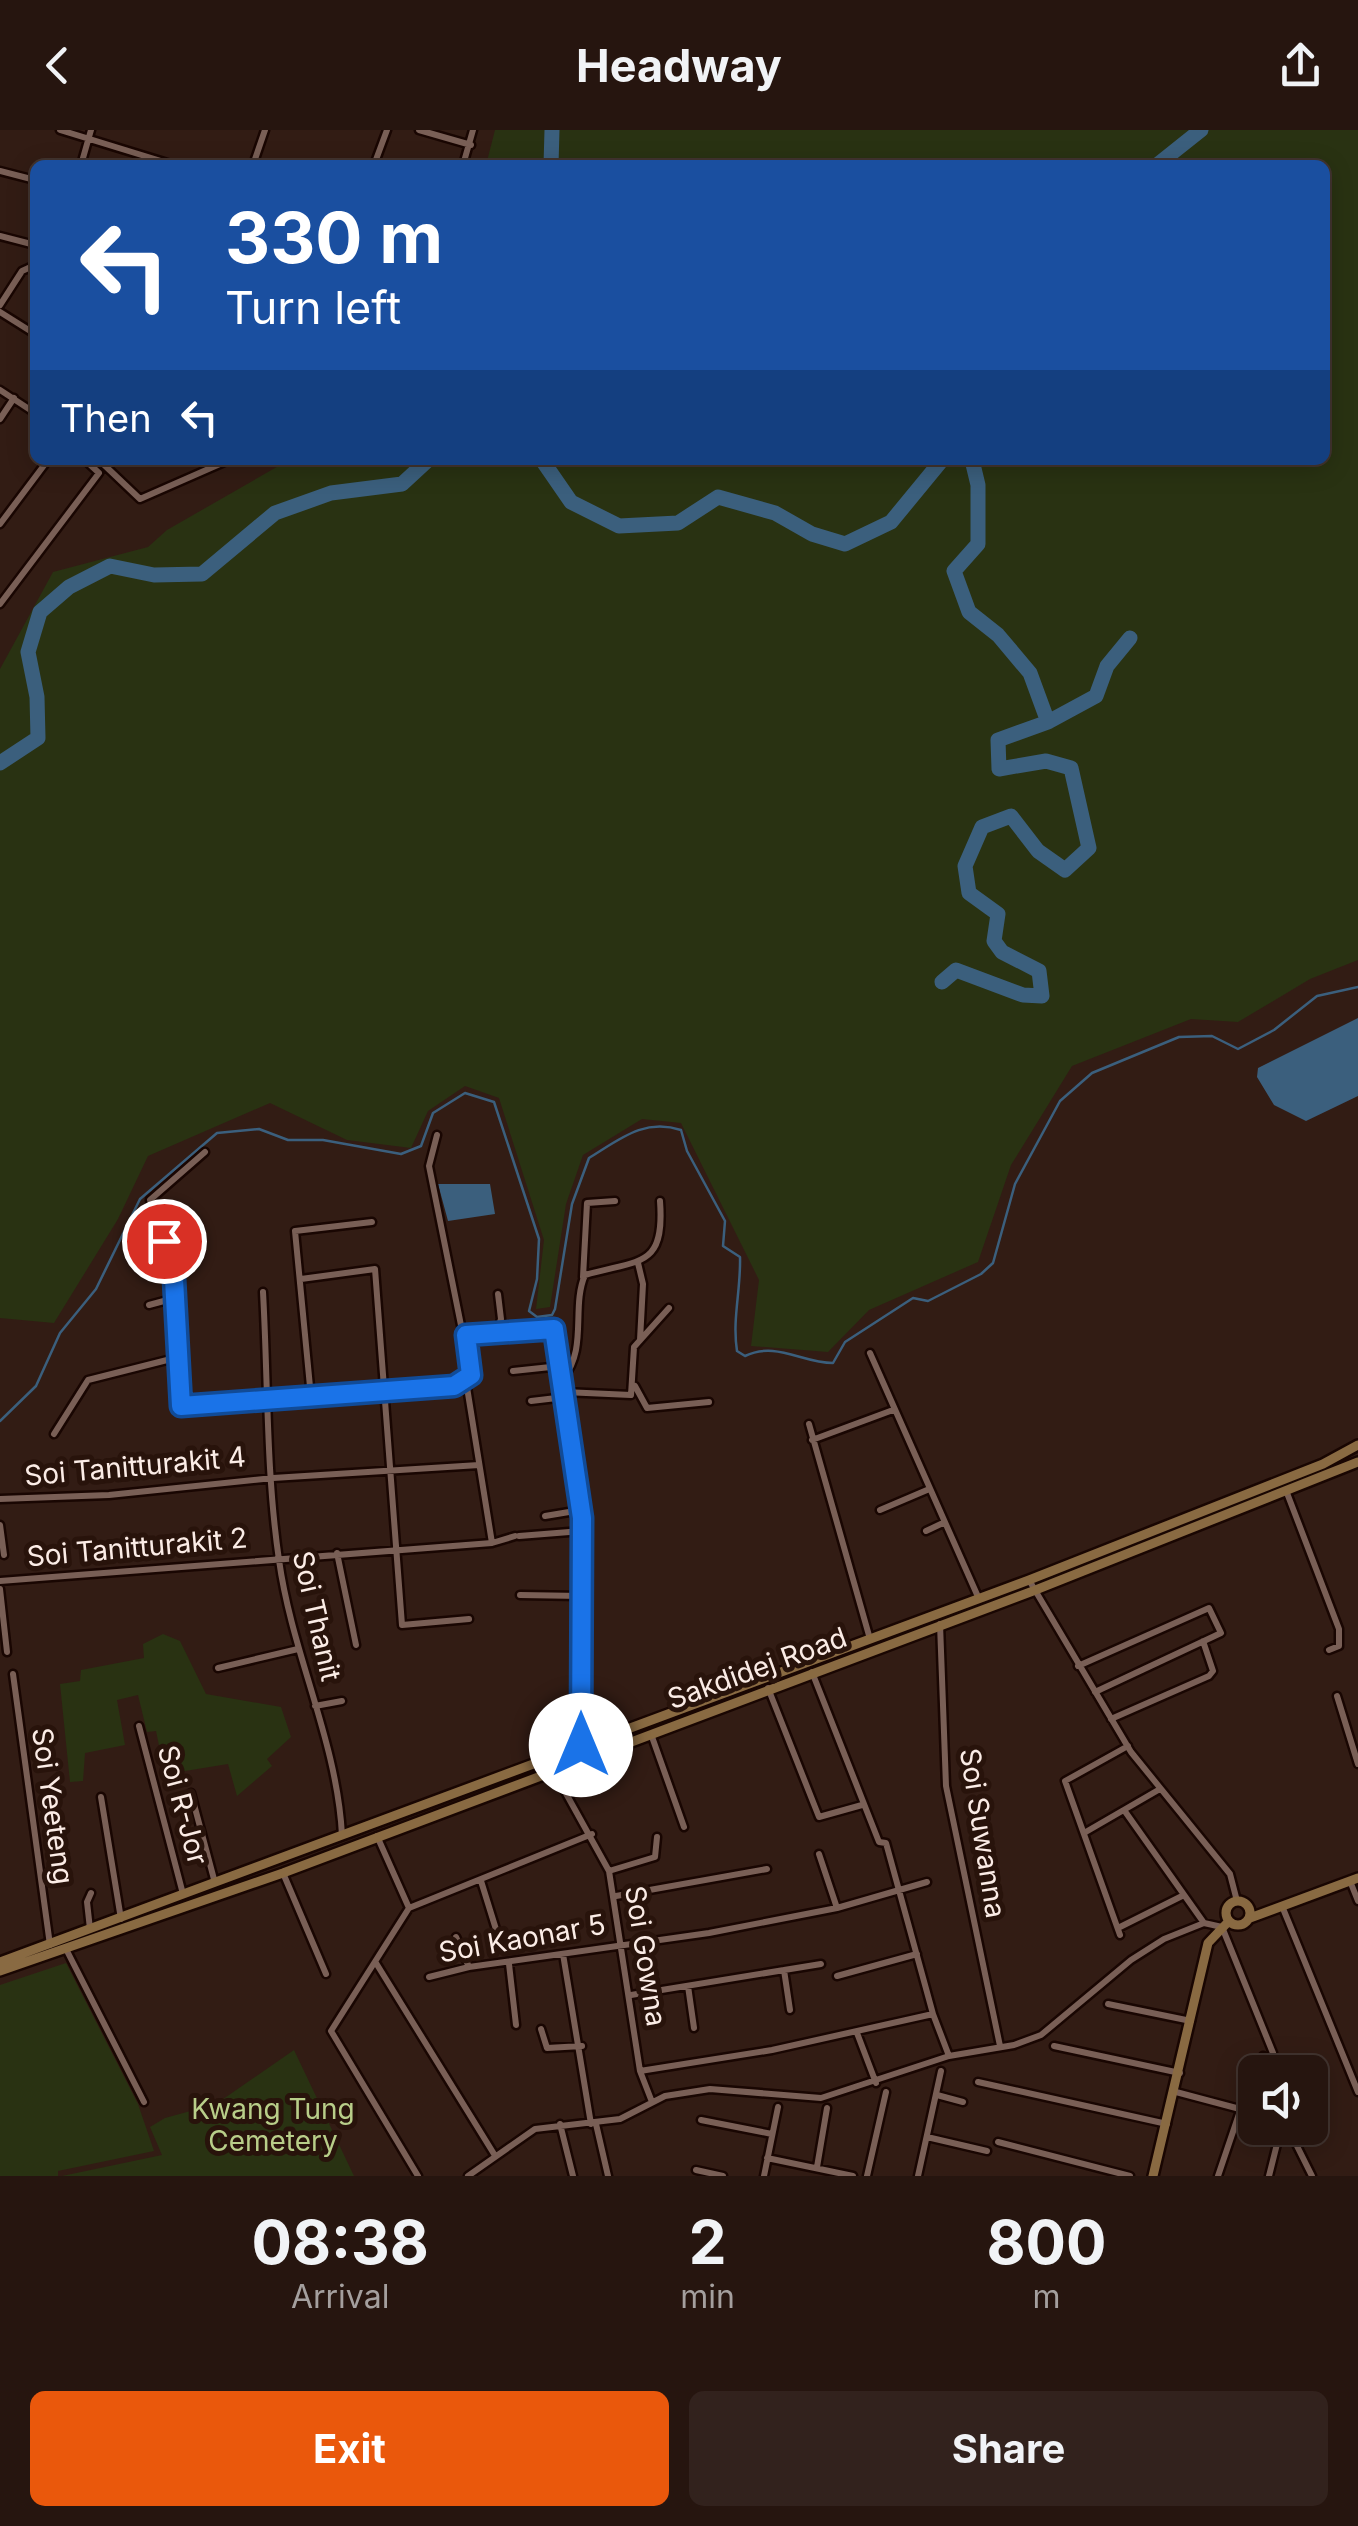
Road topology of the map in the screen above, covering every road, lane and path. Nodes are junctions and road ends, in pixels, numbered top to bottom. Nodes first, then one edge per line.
1 (60, 130) edge
2 (266, 130) edge
3 (387, 130) edge
4 (418, 130) edge
5 (473, 130) edge
6 (89, 134) edge
7 (471, 145) junction
8 (82, 160) edge
9 (160, 160) edge
10 (255, 160) edge
11 (376, 160) edge
12 (465, 160) edge
13 (0, 170) edge
14 (30, 179) edge
15 (0, 236) edge
16 (30, 243) edge
17 (30, 268) edge
18 (0, 309) edge
19 (30, 330) edge
20 (0, 390) edge
21 (14, 398) junction
22 (30, 410) edge
23 (0, 419) edge
24 (44, 465) edge
25 (90, 465) edge
26 (104, 465) edge
27 (218, 465) edge
28 (0, 524) edge
29 (0, 604) edge
30 (436, 1135) dead end
31 (204, 1152) dead end
32 (615, 1201) dead end
33 (660, 1201) dead end
34 (372, 1222) dead end
35 (638, 1263) junction
36 (301, 1279) junction
37 (584, 1279) junction
38 (263, 1292) dead end
39 (498, 1294) dead end
40 (175, 1298) junction
41 (149, 1305) dead end
42 (669, 1308) dead end
43 (496, 1332) junction
44 (466, 1335) junction
45 (640, 1340) junction
46 (870, 1353) dead end
47 (179, 1356) junction
48 (560, 1366) junction
49 (513, 1371) dead end
50 (562, 1379) junction
51 (466, 1381) junction
52 (634, 1382) junction
53 (384, 1391) junction
54 (564, 1394) junction
55 (311, 1398) junction
56 (532, 1401) dead end
57 (270, 1402) junction
58 (709, 1402) dead end
59 (893, 1410) junction
60 (809, 1424) dead end
61 (54, 1434) dead end
62 (812, 1440) junction
63 (1358, 1445) edge
64 (1358, 1462) edge
65 (480, 1466) junction
66 (390, 1472) junction
67 (273, 1478) junction
68 (927, 1490) junction
69 (1288, 1493) junction
70 (0, 1499) edge
71 (581, 1510) junction
72 (880, 1510) dead end
73 (545, 1516) dead end
74 (943, 1523) junction
75 (0, 1525) edge
76 (926, 1530) dead end
77 (582, 1531) junction
78 (492, 1543) junction
79 (396, 1550) junction
80 (337, 1553) junction
81 (4, 1555) dead end
82 (278, 1558) junction
83 (0, 1581) edge
84 (1031, 1586) junction
85 (0, 1589) edge
86 (520, 1594) dead end
87 (582, 1596) junction
88 (978, 1599) junction
89 (469, 1619) dead end
90 (940, 1624) junction
91 (908, 1631) junction
92 (870, 1640) junction
93 (1202, 1642) junction
94 (356, 1646) dead end
95 (298, 1649) junction
96 (1328, 1650) dead end
97 (7, 1652) dead end
98 (1078, 1666) junction
99 (218, 1668) dead end
100 (812, 1672) junction
101 (13, 1674) dead end
102 (768, 1688) junction
103 (1095, 1692) junction
104 (1337, 1696) dead end
105 (342, 1701) dead end
106 (315, 1706) junction
107 (1112, 1720) junction
108 (139, 1726) dead end
109 (651, 1732) junction
110 (581, 1745) junction
111 (1128, 1746) junction
112 (1358, 1764) edge
113 (553, 1769) junction
114 (1160, 1789) junction
115 (191, 1794) dead end
116 (101, 1797) dead end
117 (862, 1806) junction
118 (1124, 1810) junction
119 (684, 1827) dead end
120 (1084, 1833) junction
121 (592, 1834) junction
122 (342, 1836) junction
123 (377, 1836) junction
124 (657, 1836) dead end
125 (819, 1854) dead end
126 (767, 1869) dead end
127 (609, 1871) junction
128 (283, 1872) junction
129 (1354, 1880) edge
130 (481, 1881) junction
131 (927, 1882) dead end
132 (215, 1884) junction
133 (898, 1892) junction
134 (91, 1893) dead end
135 (184, 1895) junction
136 (616, 1896) junction
137 (1182, 1896) junction
138 (1358, 1900) edge
139 (1237, 1901) junction
140 (1282, 1906) junction
141 (408, 1908) junction
142 (837, 1908) junction
143 (1250, 1918) junction
144 (121, 1919) junction
145 (1204, 1924) junction
146 (1226, 1924) junction
147 (90, 1930) junction
148 (456, 1937) dead end
149 (499, 1939) dead end
150 (624, 1943) junction
151 (50, 1945) junction
152 (66, 1949) junction
153 (564, 1954) junction
154 (916, 1954) junction
155 (376, 1963) junction
156 (509, 1964) junction
157 (822, 1964) dead end
158 (5, 1965) edge
159 (470, 1967) junction
160 (784, 1970) junction
161 (326, 1974) dead end
162 (838, 1976) dead end
163 (429, 1977) dead end
164 (688, 1986) junction
165 (631, 1996) junction
166 (1108, 2004) dead end
167 (790, 2010) dead end
168 (933, 2014) junction
169 (1192, 2021) junction
170 (516, 2025) dead end
171 (694, 2028) dead end
172 (541, 2029) dead end
173 (857, 2033) junction
174 (582, 2046) junction
175 (1000, 2046) junction
176 (1054, 2046) dead end
177 (1273, 2053) dead end
178 (949, 2056) junction
179 (940, 2070) dead end
180 (640, 2071) junction
181 (1180, 2073) junction
182 (978, 2082) dead end
183 (876, 2083) junction
184 (886, 2092) dead end
185 (1176, 2092) junction
186 (1358, 2092) edge
187 (937, 2096) junction
188 (144, 2102) dead end
189 (652, 2102) junction
190 (963, 2102) dead end
191 (778, 2107) dead end
192 (827, 2108) dead end
193 (1238, 2109) edge
194 (1238, 2116) edge
195 (701, 2120) dead end
196 (560, 2123) junction
197 (594, 2124) junction
198 (1168, 2124) junction
199 (772, 2134) junction
200 (927, 2137) junction
201 (998, 2142) dead end
202 (1279, 2145) edge
203 (1294, 2145) edge
204 (987, 2151) dead end
205 (494, 2154) junction
206 (768, 2158) junction
207 (816, 2168) junction
208 (696, 2170) dead end
209 (418, 2176) edge
210 (468, 2176) edge
211 (572, 2176) edge
212 (608, 2176) edge
213 (724, 2176) edge
214 (764, 2176) edge
215 (854, 2176) edge
216 (867, 2176) edge
217 (918, 2176) edge
218 (1130, 2176) edge
219 (1153, 2176) edge
220 (1218, 2176) edge
221 (1269, 2176) edge
222 (1312, 2176) edge

1 - 6 street
2 - 10 street
3 - 11 street
4 - 7 street
5 - 7 street
6 - 8 street
6 - 9 street
7 - 12 street
13 - 14 street
15 - 16 street
17 - 18 street
18 - 19 street
20 - 21 street
21 - 22 street
21 - 23 street
24 - 28 street
25 - 29 street
26 - 27 street
30 - 44 street
31 - 40 street
32 - 37 street
33 - 35 street
34 - 36 street
35 - 37 street
35 - 45 street
36 - 53 street
36 - 55 street
37 - 50 street
38 - 57 street, Soi Thanit
39 - 43 street
40 - 41 street
40 - 47 street
42 - 45 street
43 - 44 street
43 - 48 street
44 - 51 street
45 - 52 street
46 - 59 street
47 - 57 street
47 - 61 street
48 - 49 street
48 - 50 street
50 - 54 street
51 - 53 street
51 - 65 street
52 - 54 street
52 - 58 street
53 - 55 street
53 - 66 street
54 - 56 street
54 - 71 street
55 - 57 street
57 - 67 street, Soi Thanit
59 - 62 street
59 - 68 street
60 - 62 street
62 - 92 street
63 - 84 main road, Sakdidej Road
64 - 69 main road, Sakdidej Road
65 - 66 street, Soi Tanitturakit 4
65 - 78 street
66 - 67 street, Soi Tanitturakit 4
66 - 79 street
67 - 70 street, Soi Tanitturakit 4
67 - 82 street, Soi Thanit
68 - 72 street
68 - 74 street
69 - 84 main road, Sakdidej Road
69 - 96 street
71 - 73 street
71 - 77 street
74 - 76 street
74 - 88 street
75 - 81 street
77 - 78 street, Soi Tanitturakit 2
77 - 87 street
78 - 79 street, Soi Tanitturakit 2
79 - 80 street, Soi Tanitturakit 2
79 - 89 street
80 - 82 street, Soi Tanitturakit 2
80 - 94 street
82 - 83 street, Soi Tanitturakit 2
82 - 95 street, Soi Thanit
84 - 88 main road, Sakdidej Road
84 - 90 main road, Sakdidej Road
84 - 98 street
85 - 97 street
86 - 87 street
87 - 110 street
88 - 91 main road, Sakdidej Road
90 - 91 main road, Sakdidej Road
90 - 175 street, Soi Suwanna
91 - 92 main road, Sakdidej Road
91 - 100 main road, Sakdidej Road
92 - 110 main road, Sakdidej Road
93 - 98 street
93 - 103 street
93 - 107 street
95 - 99 street
95 - 106 street, Soi Thanit
98 - 103 street
100 - 102 main road, Sakdidej Road
100 - 117 street
101 - 151 street, Soi Yeeteng
102 - 109 main road, Sakdidej Road
102 - 117 street
103 - 107 street
104 - 112 street
105 - 106 street
106 - 122 street, Soi Thanit
107 - 111 street
108 - 135 street, Soi R-Jor
109 - 113 main road, Sakdidej Road
109 - 119 street
110 - 122 main road, Sakdidej Road
111 - 114 street
111 - 120 street
113 - 121 street, Soi Gowna
113 - 123 main road, Sakdidej Road
114 - 118 street
114 - 139 street
115 - 132 street
116 - 144 street
117 - 133 street
118 - 120 street
118 - 137 street
120 - 137 street
121 - 127 street, Soi Gowna
121 - 130 street
122 - 132 main road, Sakdidej Road
123 - 128 main road, Sakdidej Road
123 - 141 street
124 - 127 street
125 - 142 street
126 - 136 street
127 - 136 street, Soi Gowna
128 - 152 main road, Sakdidej Road
128 - 161 street
129 - 138 street
129 - 140 main road
130 - 141 street
130 - 149 street
131 - 133 street, Soi Kaonar 5
132 - 135 main road, Sakdidej Road
133 - 142 street, Soi Kaonar 5
133 - 154 street
134 - 147 street
135 - 144 main road, Sakdidej Road
136 - 150 street, Soi Gowna
137 - 145 street
139 - 143 main road
139 - 146 main road
140 - 143 main road
140 - 186 street
141 - 155 street
142 - 150 street, Soi Kaonar 5
143 - 146 main road
144 - 147 main road, Sakdidej Road
145 - 146 street
145 - 175 street
146 - 169 main road
146 - 177 street
147 - 151 main road, Sakdidej Road
148 - 159 street
150 - 153 street, Soi Kaonar 5
150 - 165 street, Soi Gowna
151 - 158 main road, Sakdidej Road
152 - 158 main road, Sakdidej Road
152 - 188 street
153 - 156 street, Soi Kaonar 5
153 - 174 street
154 - 162 street
154 - 168 street
155 - 205 street
155 - 209 street
156 - 159 street, Soi Kaonar 5
156 - 170 street
157 - 160 street
159 - 163 street, Soi Kaonar 5
160 - 164 street
160 - 167 street
164 - 165 street
164 - 171 street
165 - 180 street, Soi Gowna
166 - 169 street
168 - 173 street
168 - 178 street
169 - 181 main road
172 - 174 street
173 - 180 street
173 - 183 street
174 - 197 street
175 - 178 street
176 - 181 street
178 - 183 street
179 - 187 street
180 - 189 street, Soi Gowna
181 - 185 main road
182 - 198 street
183 - 189 street
184 - 216 street
185 - 193 street
185 - 198 main road
187 - 190 street
187 - 200 street
189 - 197 street
191 - 199 street
192 - 207 street
194 - 220 street
195 - 199 street
196 - 197 street
196 - 205 street
196 - 211 street
197 - 212 street
198 - 219 main road
199 - 206 street
200 - 204 street
200 - 217 street
201 - 218 street
202 - 221 street
203 - 222 street
205 - 210 street
206 - 207 street
206 - 214 street
207 - 215 street
208 - 213 street

